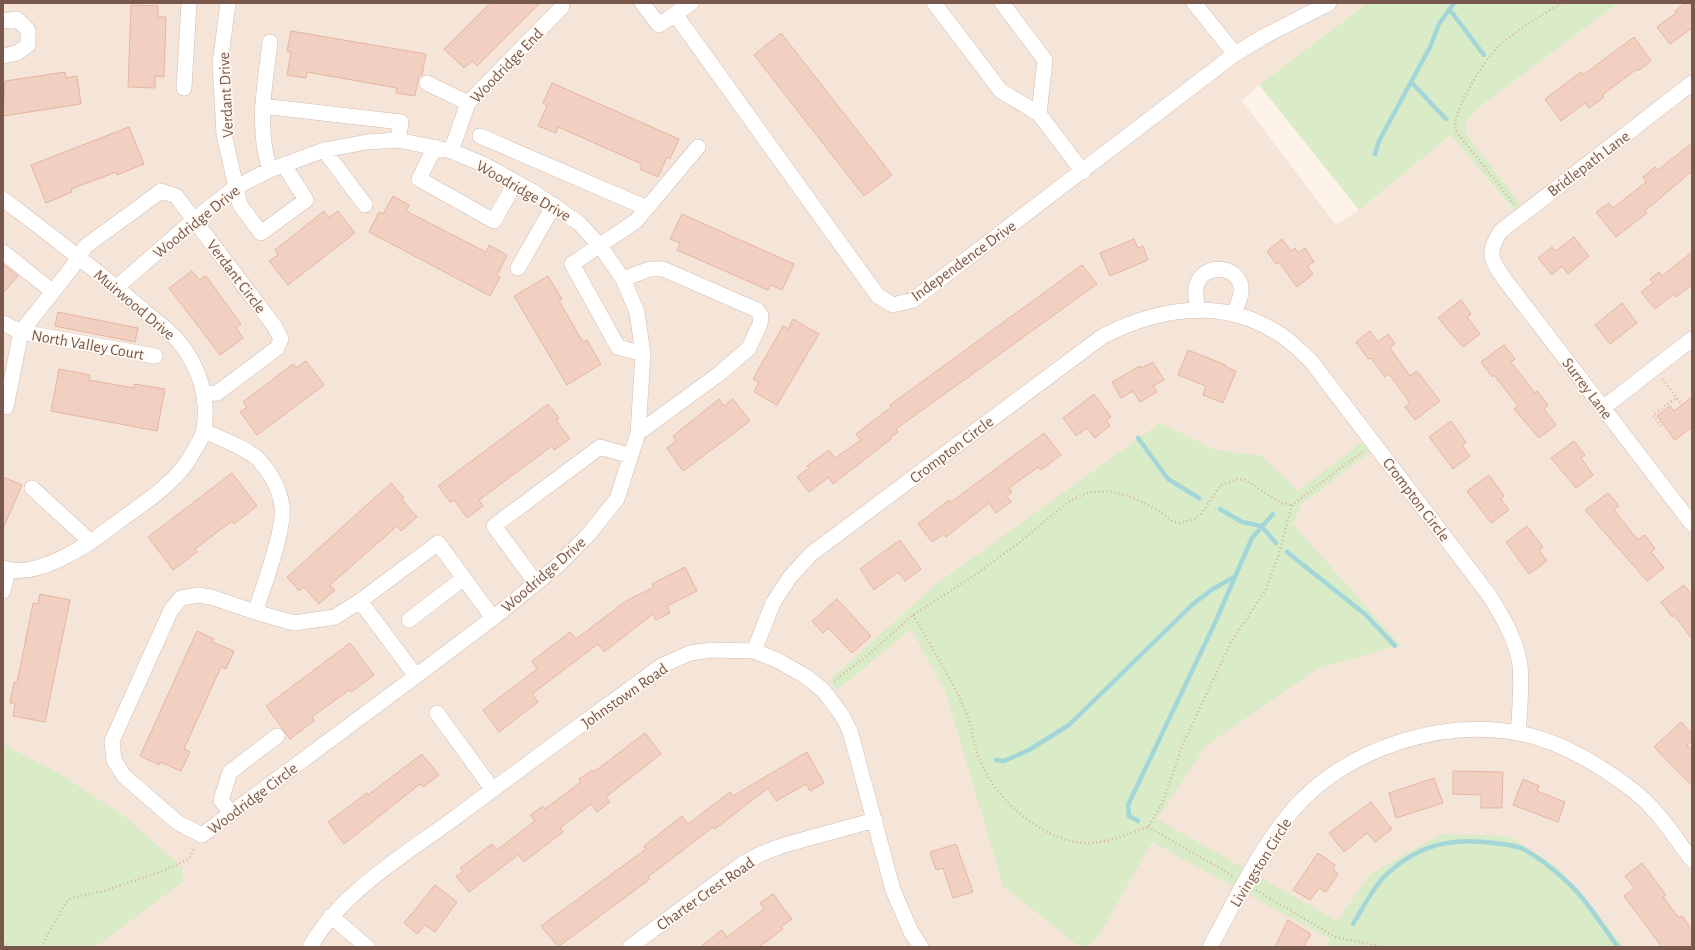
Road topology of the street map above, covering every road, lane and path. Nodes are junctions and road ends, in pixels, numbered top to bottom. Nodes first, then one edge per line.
1 (188, 3) edge
2 (228, 3) edge
3 (642, 3) edge
4 (691, 3) edge
5 (934, 3) edge
6 (1002, 3) edge
7 (1194, 3) edge
8 (1329, 3) edge
9 (1562, 3) edge
10 (562, 7) dead end
11 (675, 14) junction
12 (10, 20) edge
13 (270, 42) dead end
14 (1235, 54) junction
15 (3, 56) edge
16 (427, 83) dead end
17 (1692, 83) edge
18 (184, 88) dead end
19 (468, 103) junction
20 (262, 106) junction
21 (1039, 114) junction
22 (480, 136) dead end
23 (398, 140) junction
24 (494, 142) junction
25 (435, 147) junction
26 (698, 147) dead end
27 (324, 150) junction
28 (450, 151) junction
29 (484, 164) junction
30 (284, 165) junction
31 (270, 170) junction
32 (1083, 172) junction
33 (515, 182) junction
34 (236, 187) junction
35 (3, 199) edge
36 (366, 205) dead end
37 (554, 205) junction
38 (647, 208) junction
39 (1522, 214) junction
40 (195, 219) junction
41 (600, 246) junction
42 (1492, 250) joint
43 (3, 252) edge
44 (77, 257) junction
45 (518, 268) dead end
46 (623, 279) junction
47 (117, 287) junction
48 (52, 292) junction
49 (1198, 310) junction
50 (1234, 314) junction
51 (3, 323) edge
52 (21, 332) junction
53 (1692, 339) edge
54 (643, 354) junction
55 (155, 356) dead end
56 (1654, 368) junction
57 (204, 394) junction
58 (1676, 398) junction
59 (1682, 405) dead end
60 (6, 407) dead end
61 (1603, 408) junction
62 (1661, 426) dead end
63 (204, 431) junction
64 (638, 433) junction
65 (1374, 444) junction
66 (630, 456) junction
67 (32, 488) dead end
68 (1292, 505) junction
69 (1692, 524) edge
70 (91, 542) junction
71 (5, 569) edge
72 (464, 578) junction
73 (536, 583) junction
74 (3, 591) edge
75 (360, 601) junction
76 (255, 612) junction
77 (913, 615) junction
78 (493, 618) junction
79 (409, 620) dead end
80 (754, 651) junction
81 (416, 676) junction
82 (823, 690) junction
83 (437, 713) dead end
84 (1518, 732) junction
85 (277, 736) dead end
86 (493, 790) junction
87 (231, 813) junction
88 (875, 820) junction
89 (1148, 827) junction
90 (202, 835) junction
91 (1692, 860) edge
92 (1245, 883) junction
93 (331, 916) junction
94 (3, 942) edge
95 (12, 947) edge
96 (41, 947) edge
97 (310, 947) edge
98 (367, 947) edge
99 (630, 947) edge
100 (921, 947) edge
101 (1210, 947) edge
102 (1384, 947) edge

1 - 18 street
2 - 34 street, Verdant Drive
3 - 11 street
4 - 11 street
5 - 21 street
6 - 21 street
7 - 14 street
8 - 14 street, Independence Drive
9 - 39 path
10 - 19 street, Woodridge End
11 - 32 street, Independence Drive
12 - 15 street
13 - 20 street
14 - 32 street, Independence Drive
16 - 19 street
17 - 39 street, Bridlepath Lane
19 - 28 street, Woodridge End
20 - 23 street
20 - 31 street
21 - 32 street
22 - 24 street
23 - 25 street, Woodridge Drive
23 - 27 street, Woodridge Drive
24 - 29 street
24 - 38 street
25 - 28 street, Woodridge Drive
25 - 33 street
26 - 38 street
27 - 30 street, Woodridge Drive
27 - 36 street
28 - 29 street, Woodridge Drive
29 - 33 street, Woodridge Drive
30 - 31 street, Woodridge Drive
30 - 34 street, Verdant Drive
31 - 34 street, Woodridge Drive
33 - 37 street, Woodridge Drive
34 - 40 street, Woodridge Drive
35 - 44 street, Muirwood Drive
37 - 41 street, Woodridge Drive
37 - 45 street
38 - 41 street
39 - 42 street, Bridlepath Lane
40 - 44 street, Verdant Circle
40 - 47 street, Woodridge Drive
40 - 57 street, Verdant Circle
41 - 46 street, Woodridge Drive
41 - 54 street
42 - 61 street, Surrey Lane
43 - 48 street
44 - 47 street, Muirwood Drive
44 - 48 street
46 - 54 street, Woodridge Drive
46 - 64 street
47 - 57 street, Muirwood Drive
48 - 52 street
49 - 50 street, Crompton Circle
49 - 50 street
49 - 80 street, Crompton Circle
50 - 65 street, Crompton Circle
51 - 52 street, North Valley Court
52 - 55 street, North Valley Court
52 - 60 street
53 - 56 street
54 - 64 street, Woodridge Drive
56 - 58 path
56 - 61 street
57 - 63 street, Muirwood Drive
58 - 59 path
58 - 62 path
61 - 69 street, Surrey Lane
63 - 70 street, Muirwood Drive
63 - 76 street
64 - 66 street, Woodridge Drive
65 - 68 path
65 - 84 street, Crompton Circle
66 - 73 street, Woodridge Drive
66 - 73 street
67 - 70 street
68 - 77 path
68 - 89 path
70 - 71 street, Muirwood Drive
71 - 74 street
72 - 75 street, Woodridge Circle
72 - 78 street
72 - 79 street
73 - 78 street, Woodridge Drive
75 - 76 street, Woodridge Circle
75 - 81 street
76 - 90 street, Woodridge Circle
77 - 82 path
77 - 89 path
78 - 81 street, Woodridge Drive
80 - 82 street, Johnstown Road
80 - 86 street, Johnstown Road
81 - 87 street, Woodridge Circle
82 - 88 street, Johnstown Road
83 - 86 street
84 - 91 street, Livingston Circle
84 - 92 street, Livingston Circle
85 - 87 street
86 - 93 street, Johnstown Road
87 - 90 street, Woodridge Circle
88 - 99 street, Charter Crest Road
88 - 100 street, Johnstown Road
89 - 92 path
90 - 96 path
92 - 101 street, Livingston Circle
92 - 102 path
93 - 97 street, Johnstown Road
93 - 98 street
94 - 95 path

